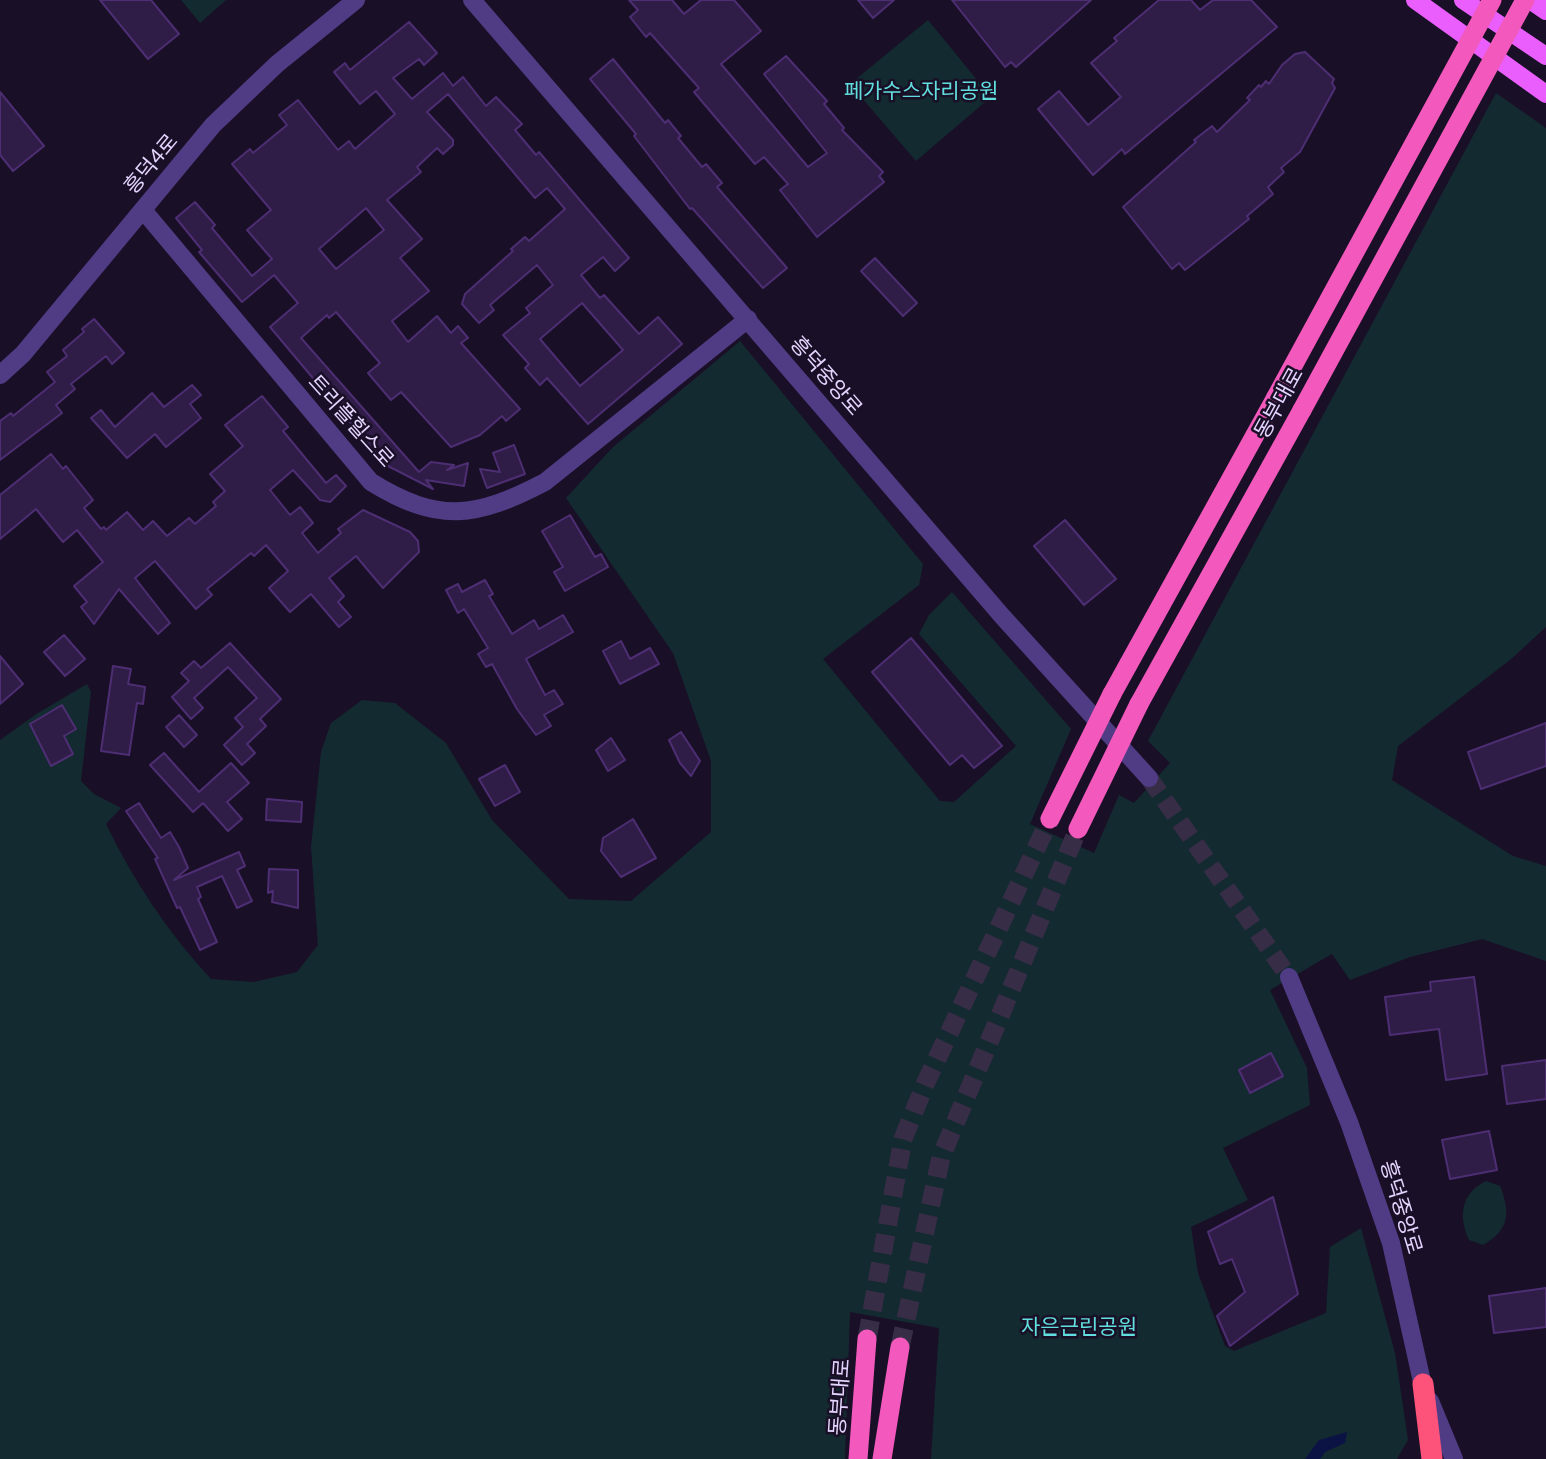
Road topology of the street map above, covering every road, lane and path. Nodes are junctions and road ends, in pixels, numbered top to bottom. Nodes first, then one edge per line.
1 (356, 0) edge
2 (472, 0) edge
3 (1415, 0) edge
4 (1462, 0) edge
5 (1492, 0) edge
6 (1527, 0) edge
7 (1546, 11) edge
8 (1546, 56) edge
9 (1546, 94) edge
10 (143, 210) junction
11 (748, 319) junction
12 (0, 375) edge
13 (1149, 778) tunnel mouth
14 (1050, 819) tunnel mouth
15 (1078, 829) tunnel mouth
16 (1289, 977) tunnel mouth
17 (867, 1339) tunnel mouth
18 (900, 1347) tunnel mouth
19 (1423, 1384) junction
20 (858, 1459) edge
21 (882, 1459) edge
22 (1433, 1459) edge
23 (1442, 1459) edge
24 (1454, 1459) edge

1 - 10 street, 흥덕4로
2 - 11 street, 흥덕중앙로
3 - 9 main road
4 - 8 main road
5 - 14 highway, 동부대로, bridge
6 - 7 main road
6 - 15 highway, 동부대로, bridge
10 - 11 street, 트리플힐스로
10 - 12 street, 흥덕4로
11 - 13 street, 흥덕중앙로
16 - 19 street, 흥덕중앙로
17 - 20 highway, 동부대로
18 - 21 highway
19 - 22 highway
19 - 23 street, 흥덕중앙로
19 - 24 street

